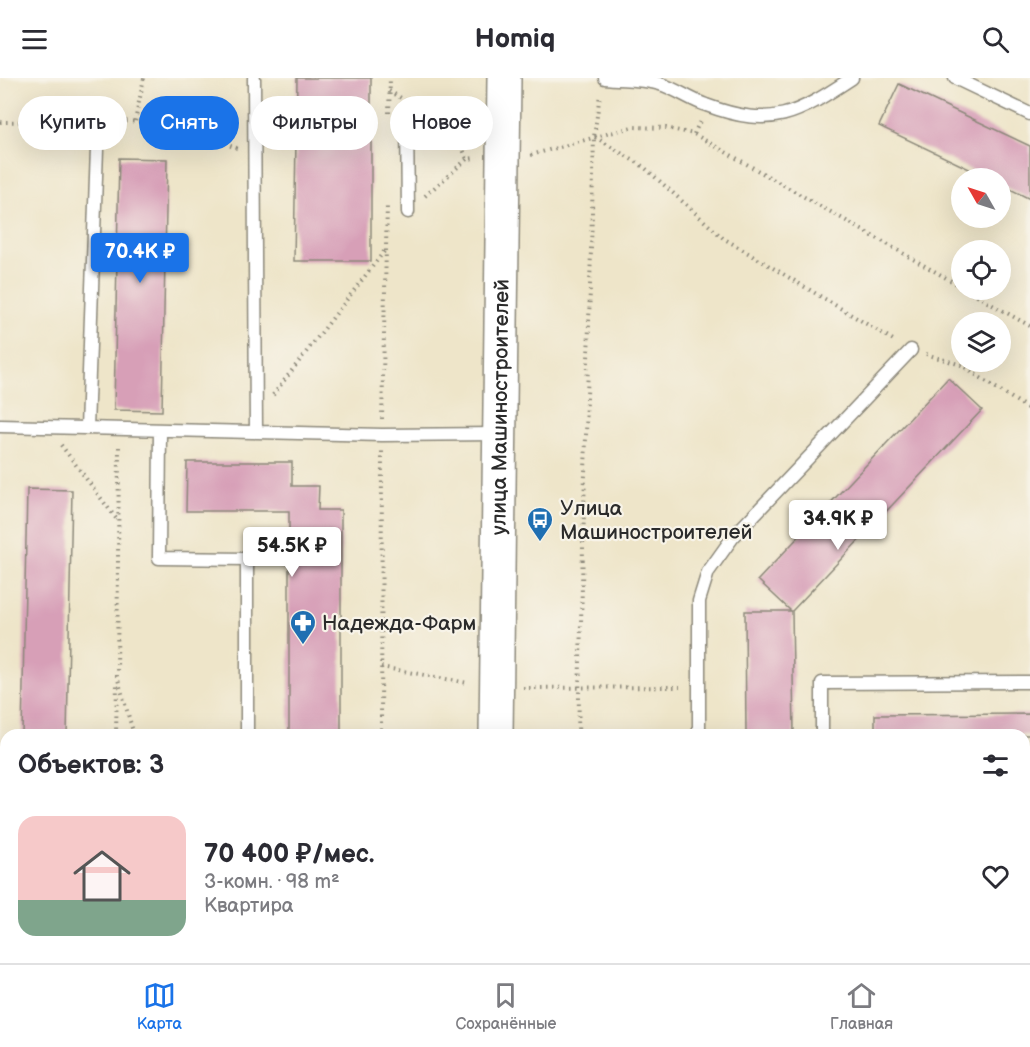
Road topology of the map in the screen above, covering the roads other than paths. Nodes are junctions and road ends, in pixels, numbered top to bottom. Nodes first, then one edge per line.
1 (254, 78) edge
2 (504, 78) edge
3 (852, 78) edge
4 (955, 78) edge
5 (660, 81) edge
6 (603, 84) edge
7 (1030, 114) edge
8 (503, 123) junction
9 (97, 150) edge
10 (408, 212) road end
11 (910, 350) road end
12 (0, 426) edge
13 (87, 428) junction
14 (160, 430) junction
15 (256, 432) junction
16 (499, 434) junction
17 (1030, 682) edge
18 (247, 729) edge
19 (496, 729) edge
20 (699, 729) edge
21 (822, 729) edge

1 - 15 lane
2 - 8 main road, улица Машиностроителей
3 - 5 lane
4 - 7 lane
5 - 6 lane
8 - 10 lane
8 - 16 main road, улица Машиностроителей
9 - 13 lane
11 - 20 lane
12 - 13 lane
13 - 14 lane
14 - 15 lane
14 - 18 lane
15 - 16 lane
16 - 19 main road, улица Машиностроителей
17 - 21 lane

